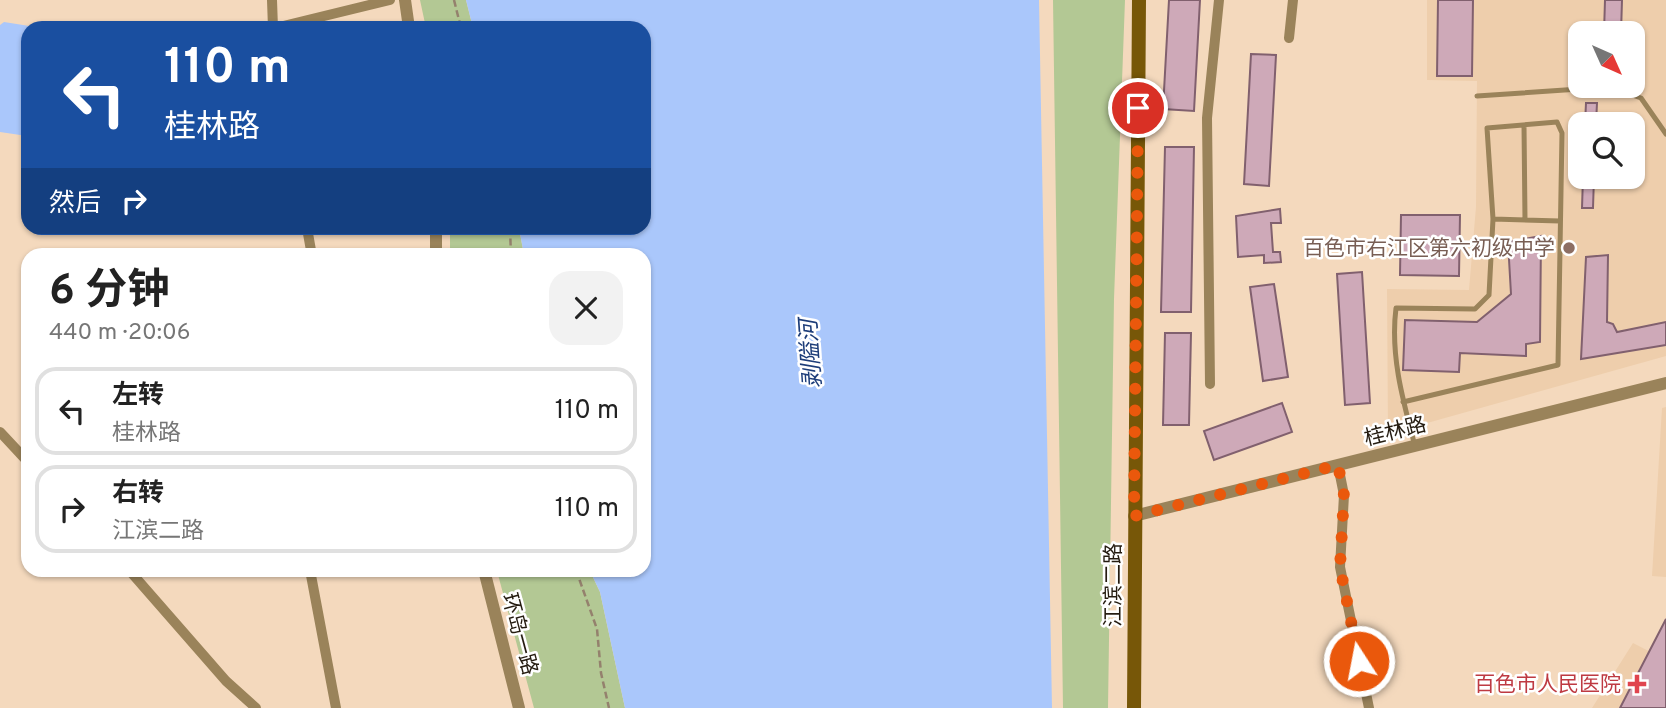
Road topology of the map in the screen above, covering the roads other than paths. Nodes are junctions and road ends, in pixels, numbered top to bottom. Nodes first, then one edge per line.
1 (272, 0) edge
2 (390, 0) edge
3 (405, 0) edge
4 (1139, 0) edge
5 (1219, 0) edge
6 (1293, 0) edge
7 (274, 21) edge
8 (303, 21) edge
9 (408, 21) edge
10 (1289, 38) dead end
11 (1477, 96) dead end
12 (1524, 125) junction
13 (1666, 134) edge
14 (1493, 219) junction
15 (1525, 220) junction
16 (1560, 221) junction
17 (1666, 383) edge
18 (1210, 384) dead end
19 (1403, 402) junction
20 (0, 432) edge
21 (1415, 446) junction
22 (21, 454) edge
23 (1338, 465) junction
24 (1134, 516) junction
25 (135, 577) edge
26 (311, 577) edge
27 (486, 577) edge
28 (256, 708) edge
29 (336, 708) edge
30 (519, 708) edge
31 (1134, 708) edge
32 (1368, 708) edge

1 - 7 street
2 - 8 street
3 - 9 street
4 - 24 main road, 江滨二路
5 - 18 street
6 - 10 street
11 - 13 lane
12 - 14 lane
12 - 15 lane
12 - 16 lane
14 - 15 lane
14 - 19 lane
15 - 16 lane
16 - 19 lane
17 - 21 street, 桂林路
19 - 21 lane
20 - 22 street
21 - 23 street, 桂林路
23 - 24 street, 桂林路
23 - 32 street
24 - 31 main road, 江滨二路
25 - 28 street
26 - 29 street
27 - 30 street, 环岛一路

